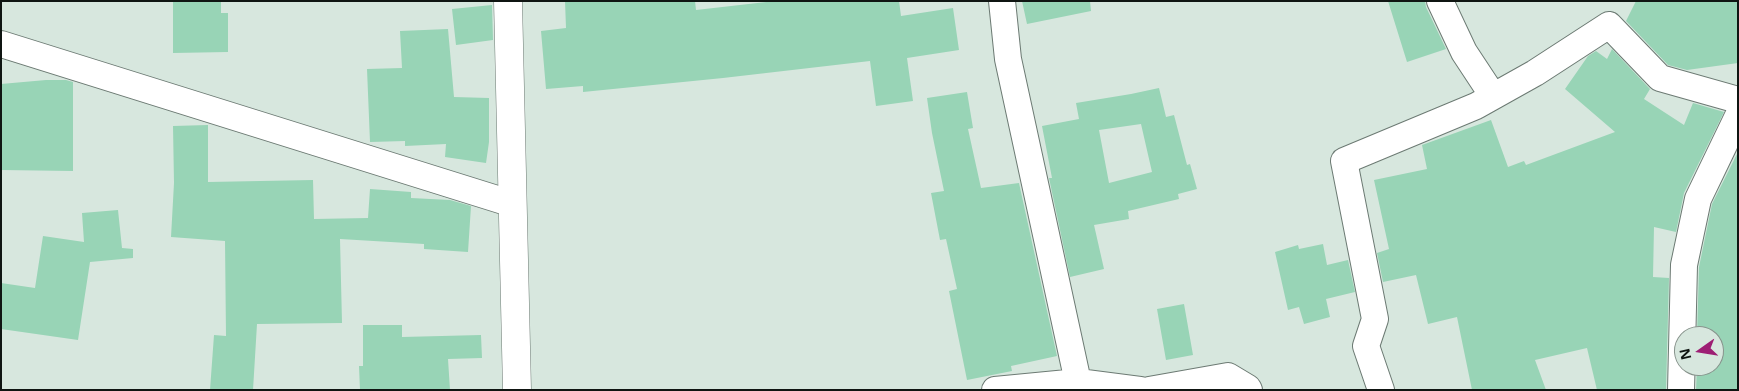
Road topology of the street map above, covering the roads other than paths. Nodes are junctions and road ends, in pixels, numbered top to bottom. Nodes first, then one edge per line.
1 (508, 1) edge
2 (1002, 1) edge
3 (1440, 1) edge
4 (1, 44) edge
5 (1493, 96) junction
6 (1738, 100) edge
7 (1738, 116) edge
8 (513, 204) junction
9 (1078, 382) junction
10 (517, 390) edge
11 (995, 390) edge
12 (1140, 390) edge
13 (1149, 390) edge
14 (1249, 390) edge
15 (1380, 390) edge
16 (1681, 390) edge

1 - 8 main road
2 - 9 street
3 - 5 street
4 - 8 street
5 - 6 street
5 - 15 street
7 - 16 street
8 - 10 main road
9 - 11 street
9 - 12 street
13 - 14 street

